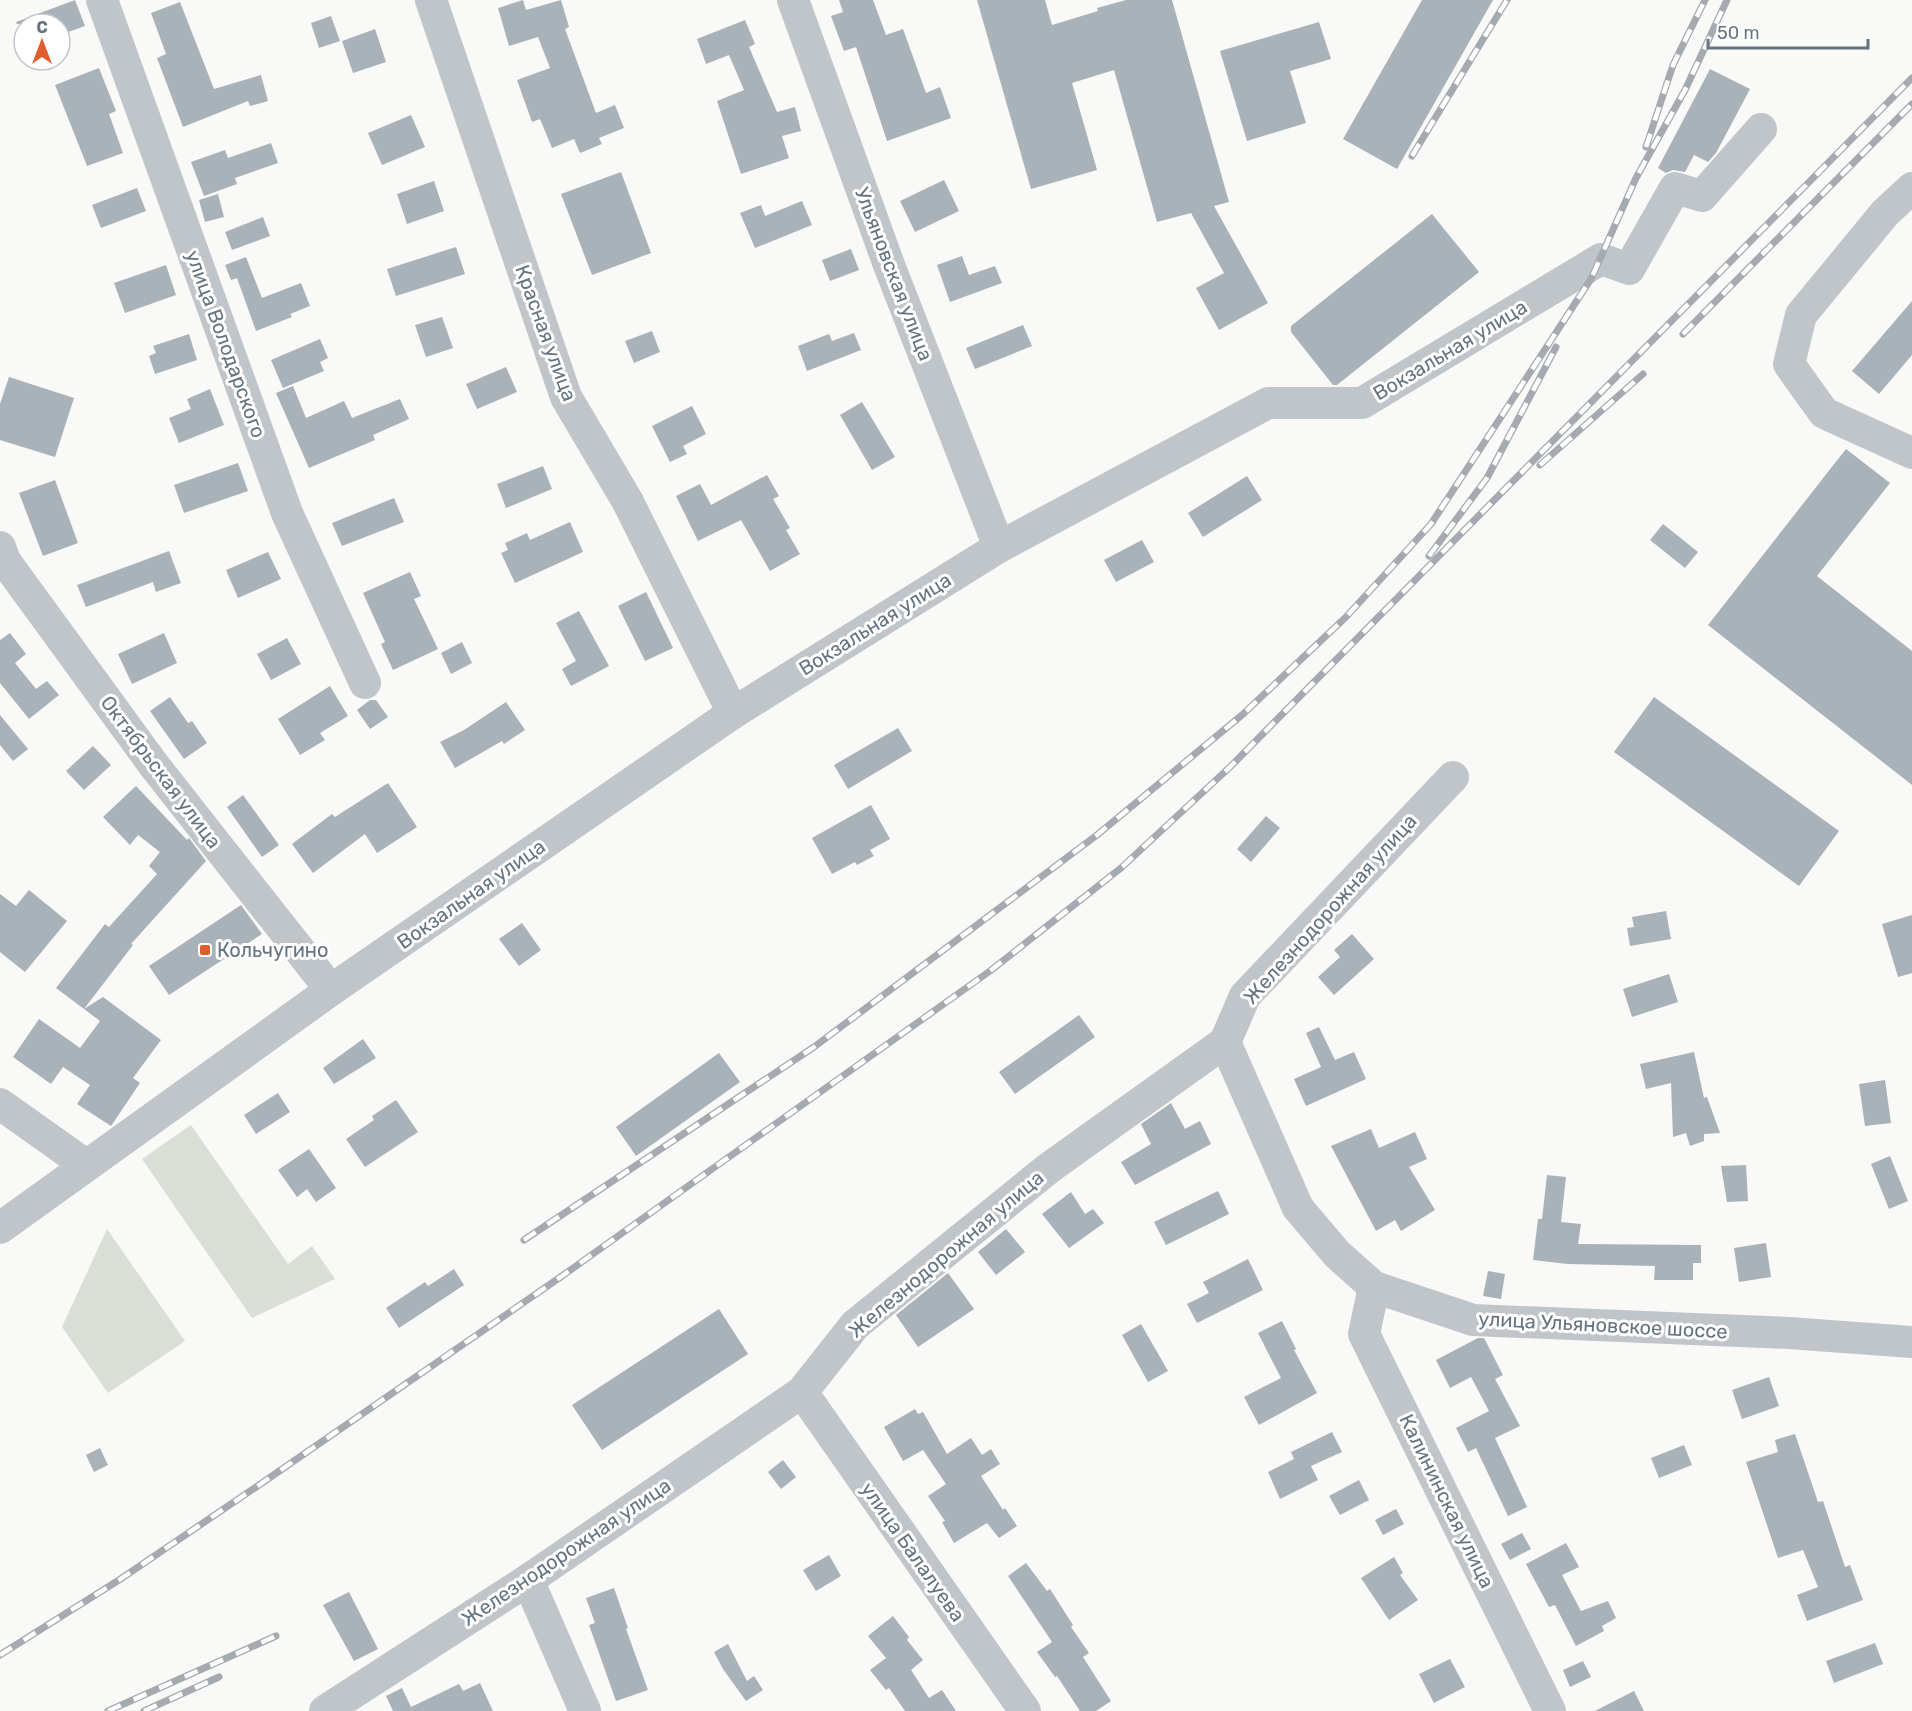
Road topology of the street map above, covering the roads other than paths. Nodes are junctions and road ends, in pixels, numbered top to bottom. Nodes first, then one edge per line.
1 (102, 0) edge
2 (431, 0) edge
3 (793, 0) edge
4 (1761, 129) dead end
5 (1912, 188) edge
6 (1912, 453) edge
7 (0, 547) edge
8 (999, 547) junction
9 (365, 683) dead end
10 (733, 713) junction
11 (1453, 777) dead end
12 (331, 990) junction
13 (1225, 1042) junction
14 (0, 1104) edge
15 (86, 1165) junction
16 (0, 1228) edge
17 (1374, 1287) junction
18 (1912, 1342) edge
19 (802, 1392) junction
20 (528, 1580) junction
21 (325, 1711) edge
22 (585, 1711) edge
23 (1025, 1711) edge
24 (1550, 1711) edge

1 - 9 street, улица Володарского
2 - 10 street, Красная улица
3 - 8 street, Ульяновская улица
4 - 8 street, Вокзальная улица
5 - 6 street
7 - 12 street, Октябрьская улица
8 - 10 street, Вокзальная улица
10 - 12 street, Вокзальная улица
11 - 13 street, Железнодорожная улица
12 - 15 street, Вокзальная улица
13 - 17 street, улица Ульяновское шоссе
13 - 19 street, Железнодорожная улица
14 - 15 street
15 - 16 street, Вокзальная улица
17 - 18 street, улица Ульяновское шоссе
17 - 24 street, Калининская улица
19 - 20 street, Железнодорожная улица
19 - 23 street, улица Балалуева
20 - 21 street, Железнодорожная улица
20 - 22 street

